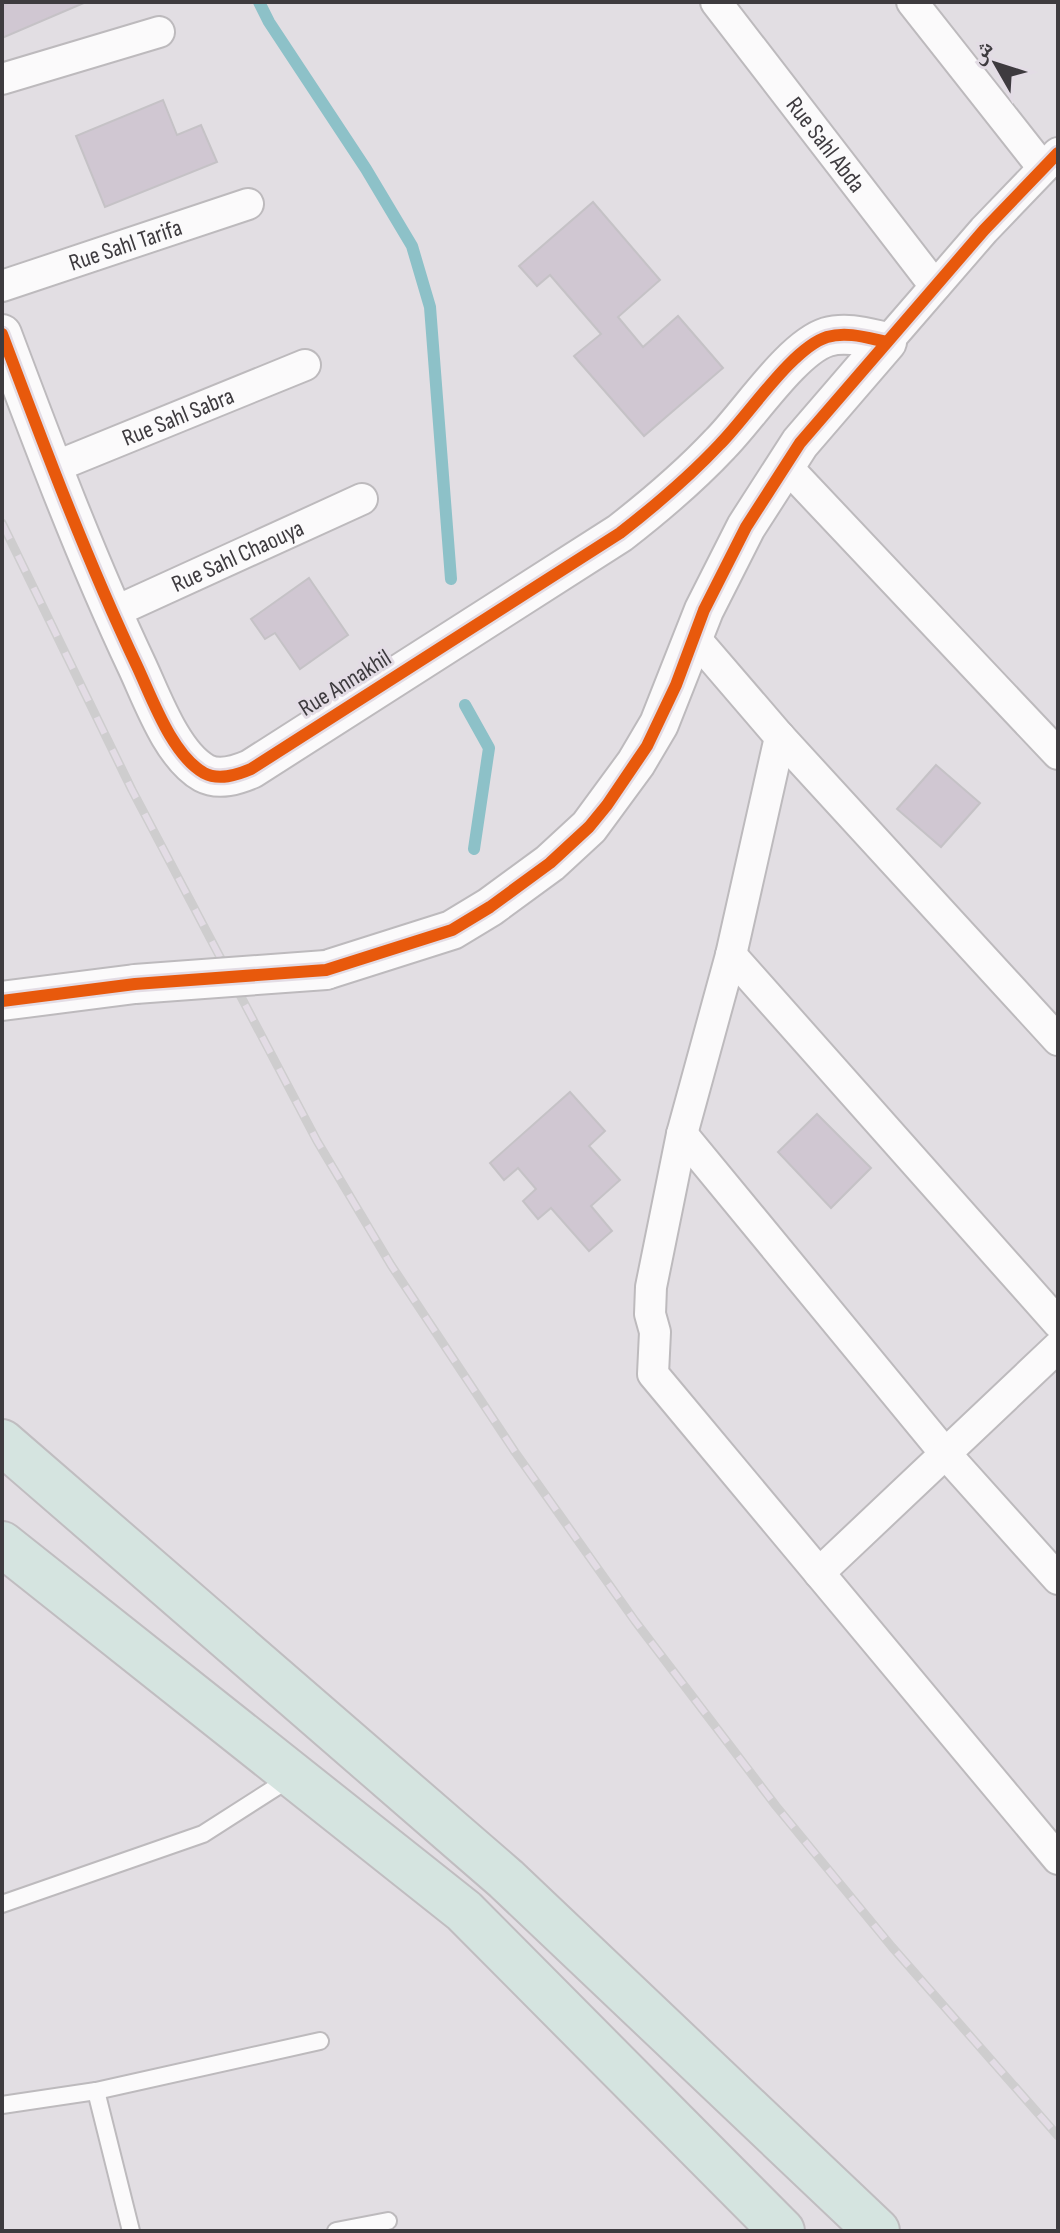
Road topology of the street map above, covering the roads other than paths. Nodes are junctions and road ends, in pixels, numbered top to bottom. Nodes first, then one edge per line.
1 (716, 2) edge
2 (912, 2) edge
3 (159, 32) dead end
4 (2, 79) edge
5 (1051, 161) edge
6 (248, 204) dead end
7 (2, 286) edge
8 (935, 286) junction
9 (2, 334) edge
10 (887, 342) junction
11 (305, 365) dead end
12 (786, 466) junction
13 (52, 468) junction
14 (362, 499) dead end
15 (112, 613) junction
16 (694, 637) junction
17 (780, 737) junction
18 (1058, 754) edge
19 (731, 955) junction
20 (2, 1001) edge
21 (1058, 1040) edge
22 (682, 1134) junction
23 (1058, 1323) edge
24 (1058, 1347) edge
25 (2, 1442) edge
26 (944, 1452) junction
27 (2, 1544) edge
28 (819, 1573) junction
29 (1058, 1579) edge
30 (293, 1776) junction
31 (1058, 1859) edge
32 (2, 1904) edge
33 (320, 2041) dead end
34 (96, 2091) junction
35 (2, 2105) edge
36 (388, 2221) dead end
37 (131, 2231) edge
38 (336, 2231) edge
39 (782, 2231) edge
40 (877, 2231) edge

1 - 8 street, Rue Sahl Abda
2 - 5 street
3 - 4 street
5 - 8 street
6 - 7 street, Rue Sahl Tarifa
8 - 10 street
9 - 13 street, Rue Annakhil
10 - 12 street
10 - 15 street, Rue Annakhil
11 - 13 street, Rue Sahl Sabra
12 - 16 street
12 - 18 street
13 - 15 street, Rue Annakhil
14 - 15 street, Rue Sahl Chaouya
16 - 17 street
16 - 20 street, bridge
17 - 19 street
17 - 21 street
19 - 22 street
19 - 23 street
22 - 26 street
22 - 28 street
24 - 26 street
25 - 40 main road
26 - 28 street
26 - 29 street
27 - 30 main road
28 - 31 street
30 - 32 lane
30 - 39 main road
33 - 34 lane
34 - 35 lane
34 - 37 lane
36 - 38 lane

